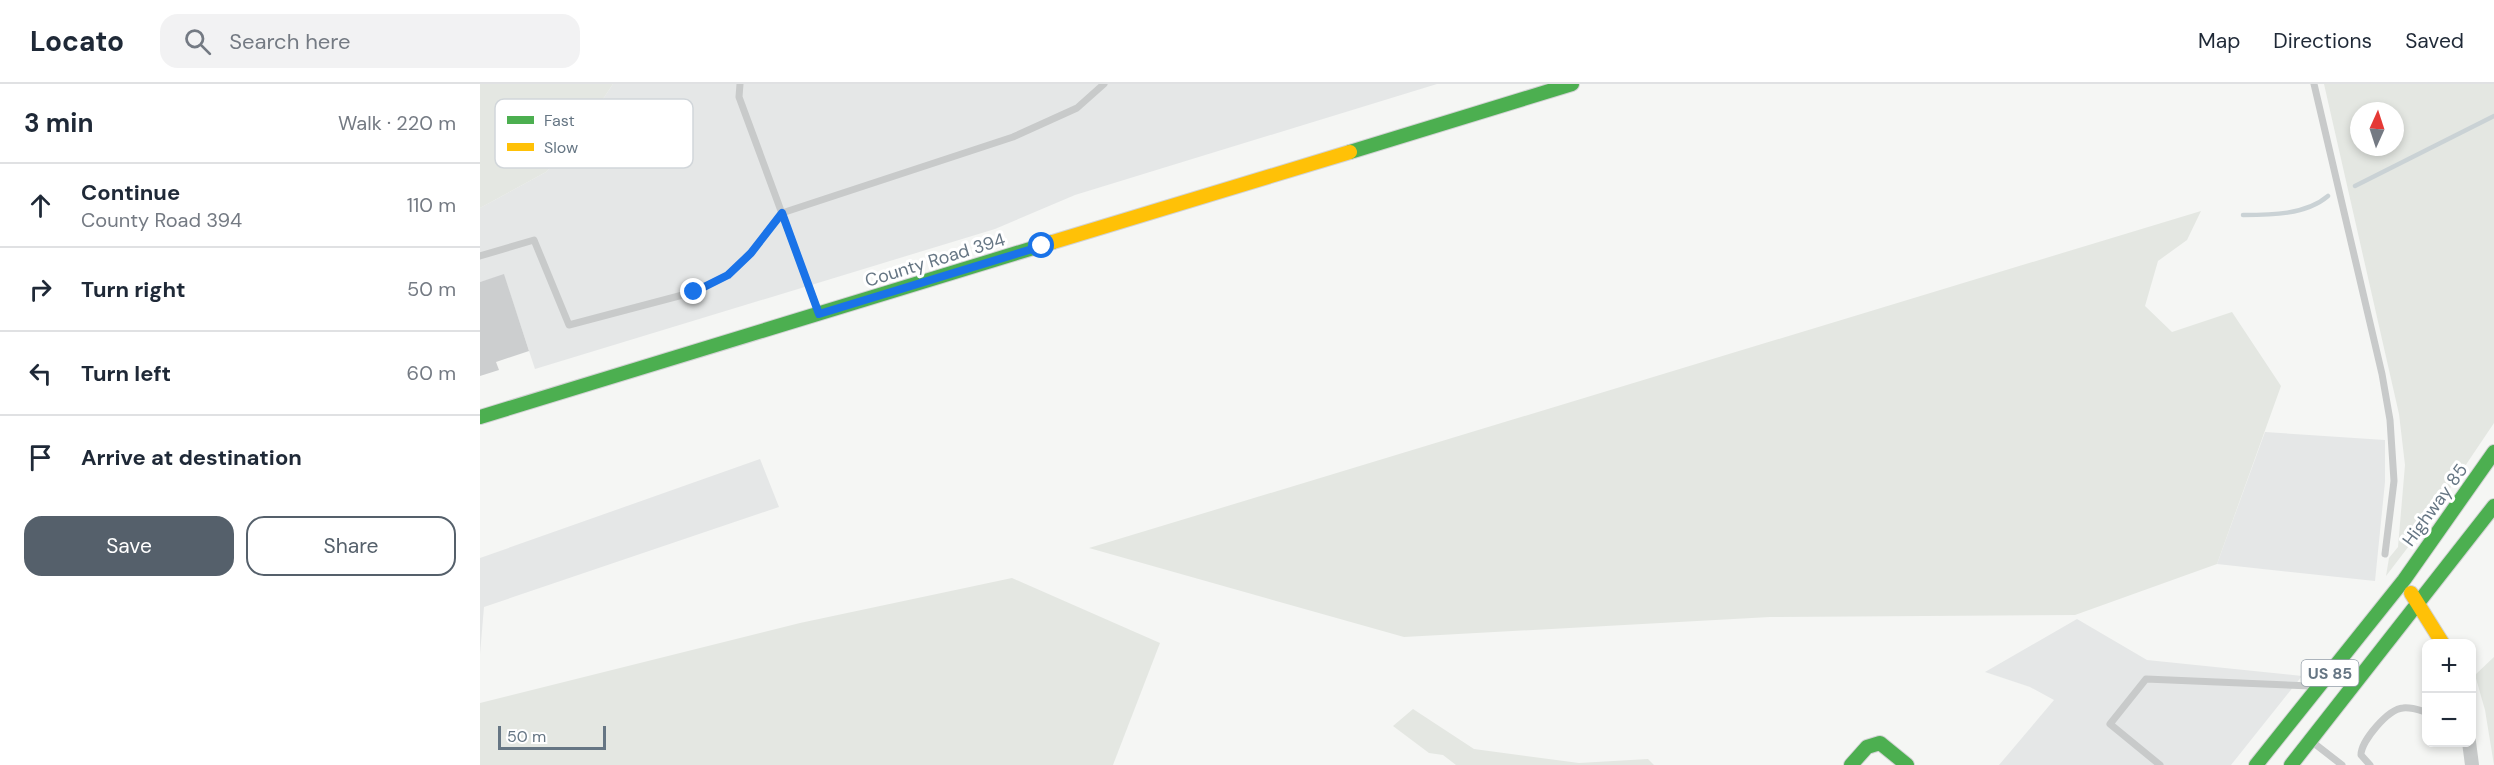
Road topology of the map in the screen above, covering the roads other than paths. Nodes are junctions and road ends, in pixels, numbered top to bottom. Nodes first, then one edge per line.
1 (740, 84) edge
2 (1104, 84) edge
3 (1572, 84) edge
4 (2314, 84) edge
5 (782, 213) junction
6 (480, 256) edge
7 (819, 314) junction
8 (480, 417) edge
9 (2494, 452) edge
10 (2494, 506) edge
11 (2385, 554) dead end
12 (2404, 580) junction
13 (2418, 605) junction
14 (2441, 639) edge
15 (2320, 686) junction
16 (2422, 711) edge
17 (2310, 741) junction
18 (2470, 747) edge
19 (1851, 765) edge
20 (1907, 765) edge
21 (2160, 765) edge
22 (2256, 765) edge
23 (2291, 765) edge
24 (2342, 765) edge
25 (2370, 765) edge
26 (2472, 765) edge

1 - 5 lane
2 - 5 lane
3 - 7 main road, County Road 394
4 - 11 lane
5 - 6 lane
5 - 7 lane
7 - 8 main road, County Road 394
9 - 12 main road, Highway 85 / US 85
10 - 13 main road, US 85
12 - 13 main road
12 - 15 main road, US 85
13 - 14 main road
13 - 17 main road, US 85
15 - 21 lane
15 - 22 main road, US 85
16 - 25 lane
17 - 23 main road, US 85
17 - 24 lane
18 - 26 street
19 - 20 main road

